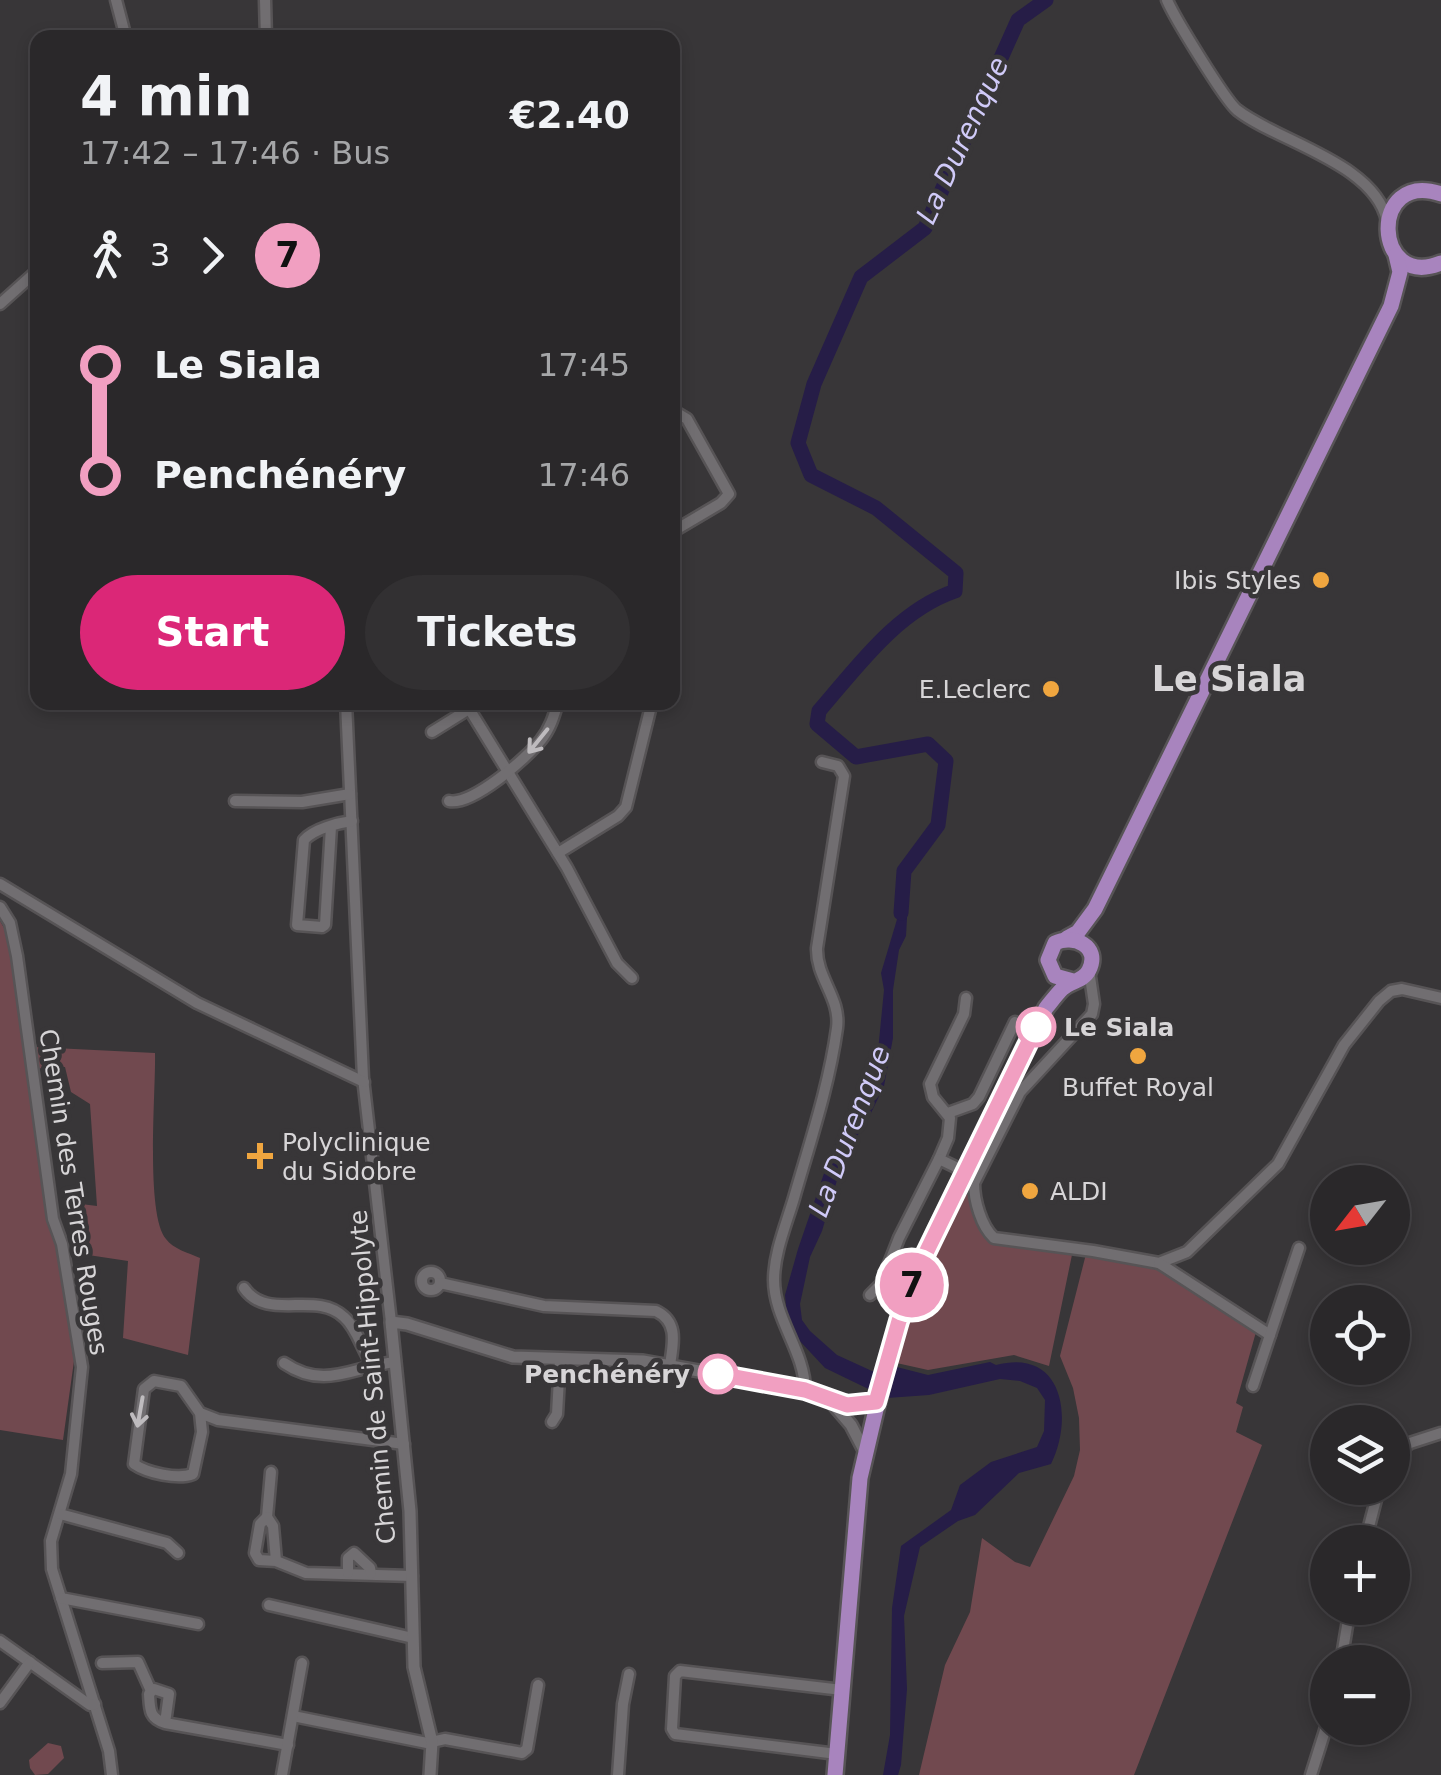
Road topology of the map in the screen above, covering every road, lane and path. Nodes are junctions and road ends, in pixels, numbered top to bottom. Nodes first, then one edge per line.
1 (116, 0) edge
2 (265, 0) edge
3 (1167, 0) edge
4 (124, 30) edge
5 (266, 30) edge
6 (1441, 194) edge
7 (1378, 198) junction
8 (1402, 198) junction
9 (1387, 221) junction
10 (1396, 255) junction
11 (1435, 266) edge
12 (30, 277) edge
13 (0, 304) edge
14 (1391, 306) junction
15 (680, 411) edge
16 (680, 527) edge
17 (346, 710) edge
18 (462, 710) edge
19 (470, 710) edge
20 (555, 710) edge
21 (650, 710) edge
22 (432, 732) dead end
23 (822, 762) dead end
24 (508, 770) junction
25 (350, 794) junction
26 (235, 801) dead end
27 (449, 801) dead end
28 (352, 821) junction
29 (331, 827) junction
30 (558, 853) junction
31 (328, 867) junction
32 (354, 868) junction
33 (0, 884) edge
34 (0, 907) edge
35 (1095, 909) junction
36 (1068, 938) junction
37 (1088, 948) junction
38 (1051, 970) junction
39 (1089, 970) junction
40 (632, 978) dead end
41 (1074, 981) junction
42 (966, 998) dead end
43 (1093, 998) junction
44 (1441, 998) edge
45 (1046, 1008) junction
46 (1015, 1022) dead end
47 (364, 1082) junction
48 (948, 1113) junction
49 (939, 1159) junction
50 (964, 1171) junction
51 (1298, 1248) dead end
52 (1159, 1263) junction
53 (440, 1283) dead end
54 (244, 1288) dead end
55 (870, 1295) dead end
56 (391, 1322) junction
57 (1270, 1335) junction
58 (560, 1360) junction
59 (395, 1362) junction
60 (284, 1363) dead end
61 (372, 1364) junction
62 (670, 1365) junction
63 (1253, 1386) dead end
64 (805, 1390) junction
65 (877, 1399) junction
66 (830, 1401) junction
67 (200, 1412) junction
68 (218, 1420) junction
69 (552, 1422) dead end
70 (202, 1432) junction
71 (1441, 1433) edge
72 (404, 1444) junction
73 (1410, 1444) edge
74 (865, 1452) junction
75 (270, 1472) dead end
76 (60, 1514) junction
77 (267, 1518) junction
78 (178, 1553) dead end
79 (276, 1562) junction
80 (348, 1573) junction
81 (370, 1573) junction
82 (412, 1576) junction
83 (61, 1598) junction
84 (268, 1605) dead end
85 (198, 1624) dead end
86 (413, 1638) junction
87 (0, 1641) edge
88 (30, 1662) junction
89 (102, 1663) dead end
90 (302, 1663) dead end
91 (629, 1674) dead end
92 (538, 1685) dead end
93 (842, 1690) junction
94 (151, 1691) junction
95 (0, 1703) edge
96 (94, 1704) junction
97 (292, 1716) junction
98 (165, 1724) junction
99 (432, 1742) junction
100 (288, 1745) junction
101 (1320, 1745) edge
102 (837, 1754) junction
103 (112, 1775) edge
104 (282, 1775) edge
105 (430, 1775) edge
106 (618, 1775) edge
107 (835, 1775) edge
108 (1311, 1775) edge

1 - 4 street
2 - 5 street
3 - 7 street
6 - 8 main road
7 - 8 street
7 - 9 street
8 - 9 main road
9 - 10 main road
10 - 11 main road
10 - 14 main road
11 - 14 main road
12 - 13 street
14 - 35 main road
15 - 16 street
17 - 25 street, Chemin de Saint-Hippolyte
18 - 22 street
19 - 24 street
20 -> 24 street
21 - 30 street
23 - 64 street
24 - 27 street
24 - 30 street
25 - 26 street
25 - 28 street, Chemin de Saint-Hippolyte
28 - 29 street
28 - 32 street, Chemin de Saint-Hippolyte
29 - 31 street
29 - 31 street
30 - 40 street
31 - 32 street
32 - 47 street, Chemin de Saint-Hippolyte
33 - 47 street
34 - 76 street, Chemin des Terres Rouges
35 - 36 main road
35 - 37 main road
36 - 37 main road
36 - 38 main road
37 - 39 main road
38 - 41 main road
38 - 45 main road
39 - 41 main road
39 - 43 street
41 - 43 street
41 - 45 main road
42 - 48 street
43 - 52 street
44 - 52 street
45 - 50 main road
46 - 48 street
47 - 56 street, Chemin de Saint-Hippolyte
48 - 49 street
49 - 50 street
49 - 55 street
50 - 65 main road
51 - 57 street
52 - 57 street
53 - 62 street
54 - 61 street
56 - 58 street
56 - 59 street, Chemin de Saint-Hippolyte
57 - 63 street
58 - 62 street
58 - 69 street
59 - 61 street
59 - 72 street, Chemin de Saint-Hippolyte
60 - 61 street
62 - 64 street
64 - 66 street
65 - 66 street
65 - 74 main road
66 - 74 street
67 - 68 street
67 - 70 street
67 -> 70 street
68 - 70 street
68 - 72 street
71 - 73 street
72 - 82 street, Chemin de Saint-Hippolyte
74 - 93 main road
75 - 77 street
76 - 78 street
76 - 83 street, Chemin des Terres Rouges
77 - 79 street
77 - 79 street
79 - 80 street
80 - 81 street
80 - 81 street
81 - 82 street
82 - 86 street, Chemin de Saint-Hippolyte
83 - 85 street
83 - 96 street, Chemin des Terres Rouges
84 - 86 street
86 - 99 street, Chemin de Saint-Hippolyte
87 - 88 street
88 - 95 street
88 - 96 street
89 - 94 street
90 - 97 street
91 - 106 street
92 - 99 street
93 - 102 main road
93 - 102 street
94 - 98 street
94 - 98 street
96 - 103 street, Chemin des Terres Rouges
97 - 99 street
97 - 100 street
98 - 100 street
99 - 105 street, Chemin de Saint-Hippolyte
100 - 104 street
101 - 108 street
102 - 107 main road

